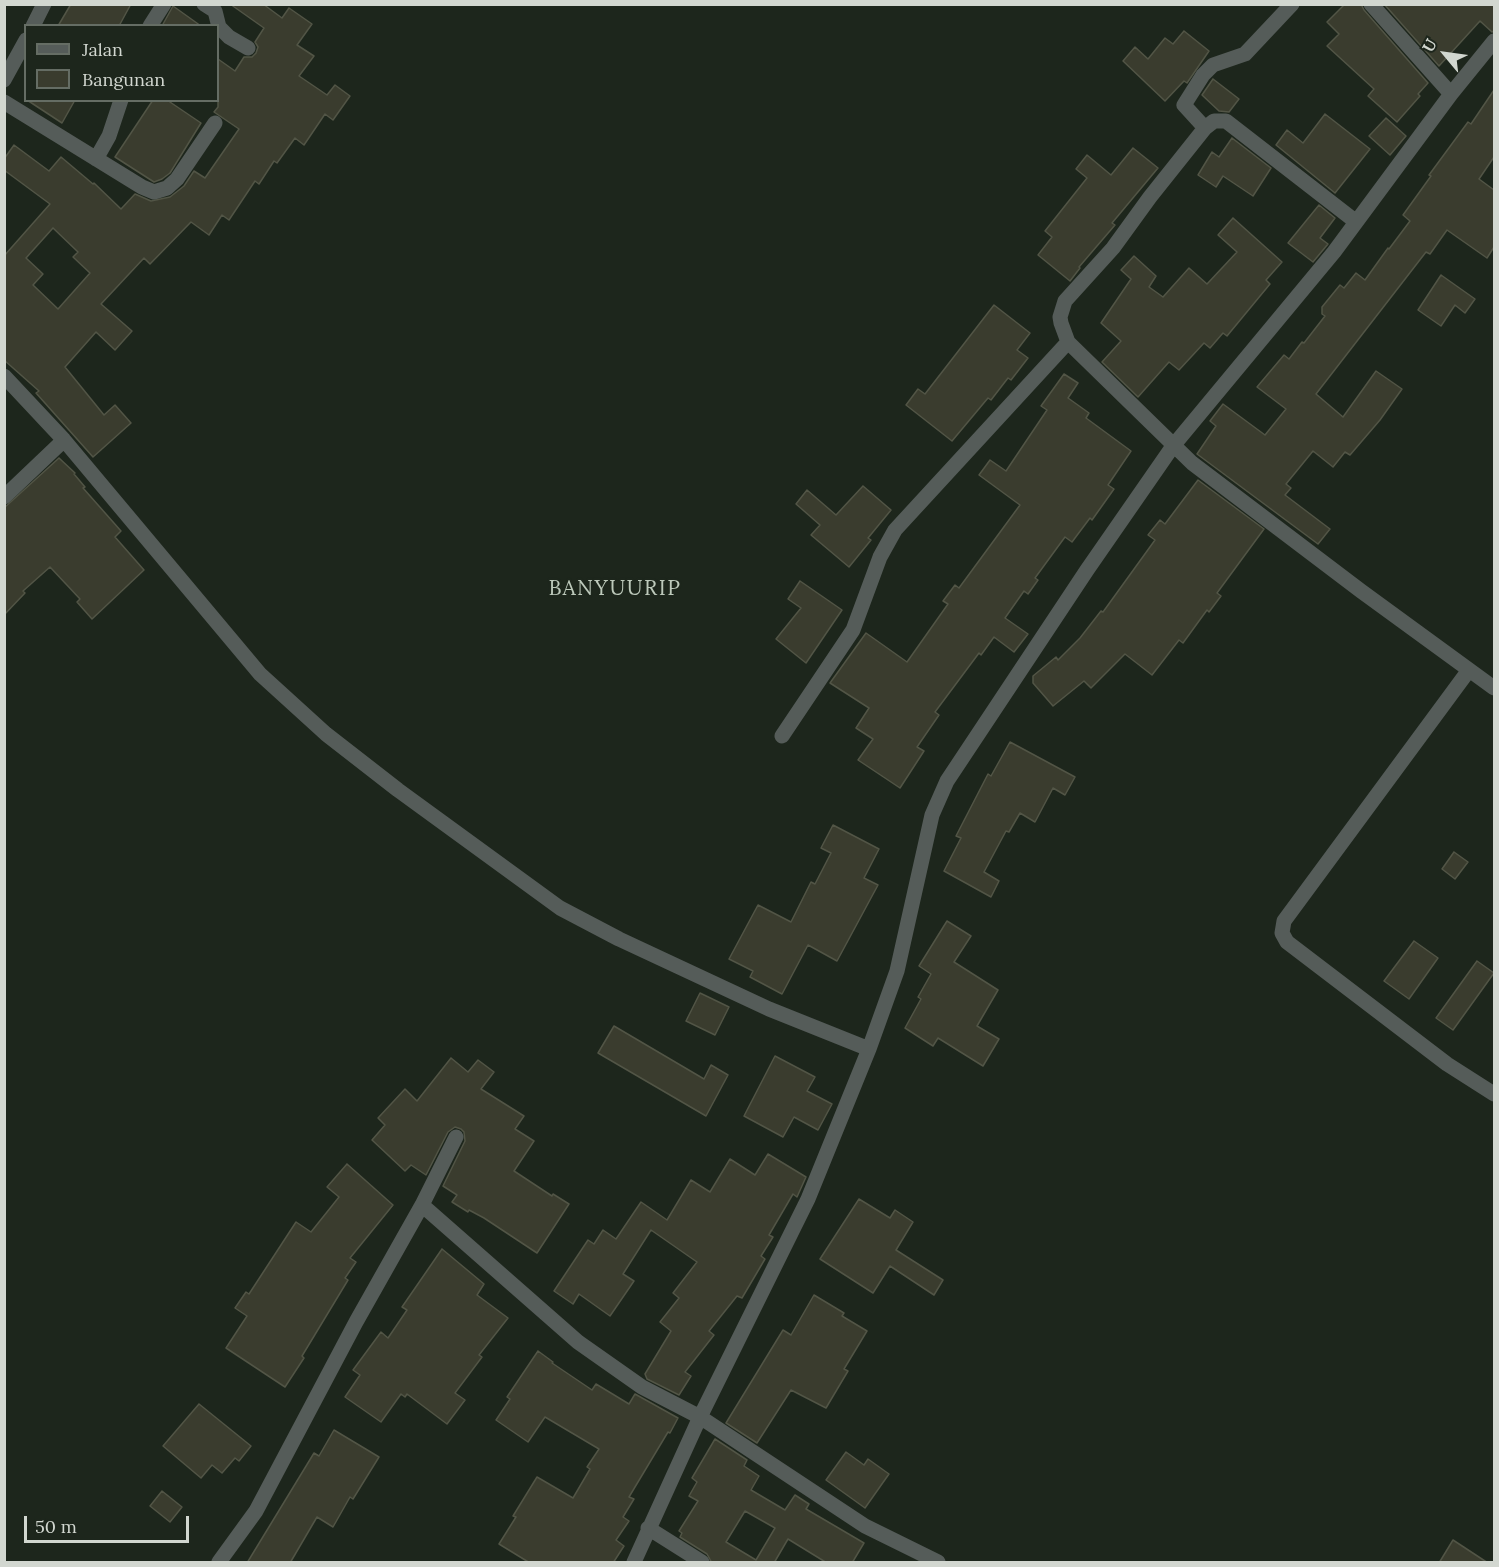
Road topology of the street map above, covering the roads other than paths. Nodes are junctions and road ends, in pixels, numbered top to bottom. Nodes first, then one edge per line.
1 (44, 4) edge
2 (164, 4) edge
3 (204, 4) edge
4 (1292, 4) edge
5 (1371, 4) edge
6 (34, 24) edge
7 (151, 24) edge
8 (218, 24) edge
9 (219, 27) edge
10 (1494, 41) edge
11 (24, 44) edge
12 (248, 48) dead end
13 (5, 80) edge
14 (1451, 94) junction
15 (4, 102) edge
16 (120, 102) edge
17 (214, 123) dead end
18 (1205, 128) junction
19 (96, 159) junction
20 (1355, 221) junction
21 (1068, 342) junction
22 (4, 376) edge
23 (64, 440) junction
24 (1173, 446) junction
25 (4, 497) edge
26 (1469, 670) junction
27 (1494, 688) edge
28 (782, 736) dead end
29 (869, 1049) junction
30 (1494, 1094) edge
31 (456, 1137) dead end
32 (422, 1205) junction
33 (700, 1417) junction
34 (648, 1528) junction
35 (219, 1563) edge
36 (634, 1563) edge
37 (702, 1563) edge
38 (938, 1563) edge

1 - 6 street
2 - 7 street
3 - 8 street
4 - 18 street
5 - 14 street
9 - 12 street
10 - 14 street
11 - 13 street
14 - 20 street
15 - 19 street
16 - 19 street
17 - 19 street
18 - 20 street
18 - 21 street
20 - 24 street
21 - 24 street
21 - 28 street
22 - 23 street
23 - 25 street
23 - 29 street
24 - 26 street
24 - 29 street
26 - 27 street
26 - 30 street
29 - 33 street
31 - 32 street
32 - 33 street
32 - 35 street
33 - 34 street
33 - 38 street
34 - 36 street
34 - 37 street

